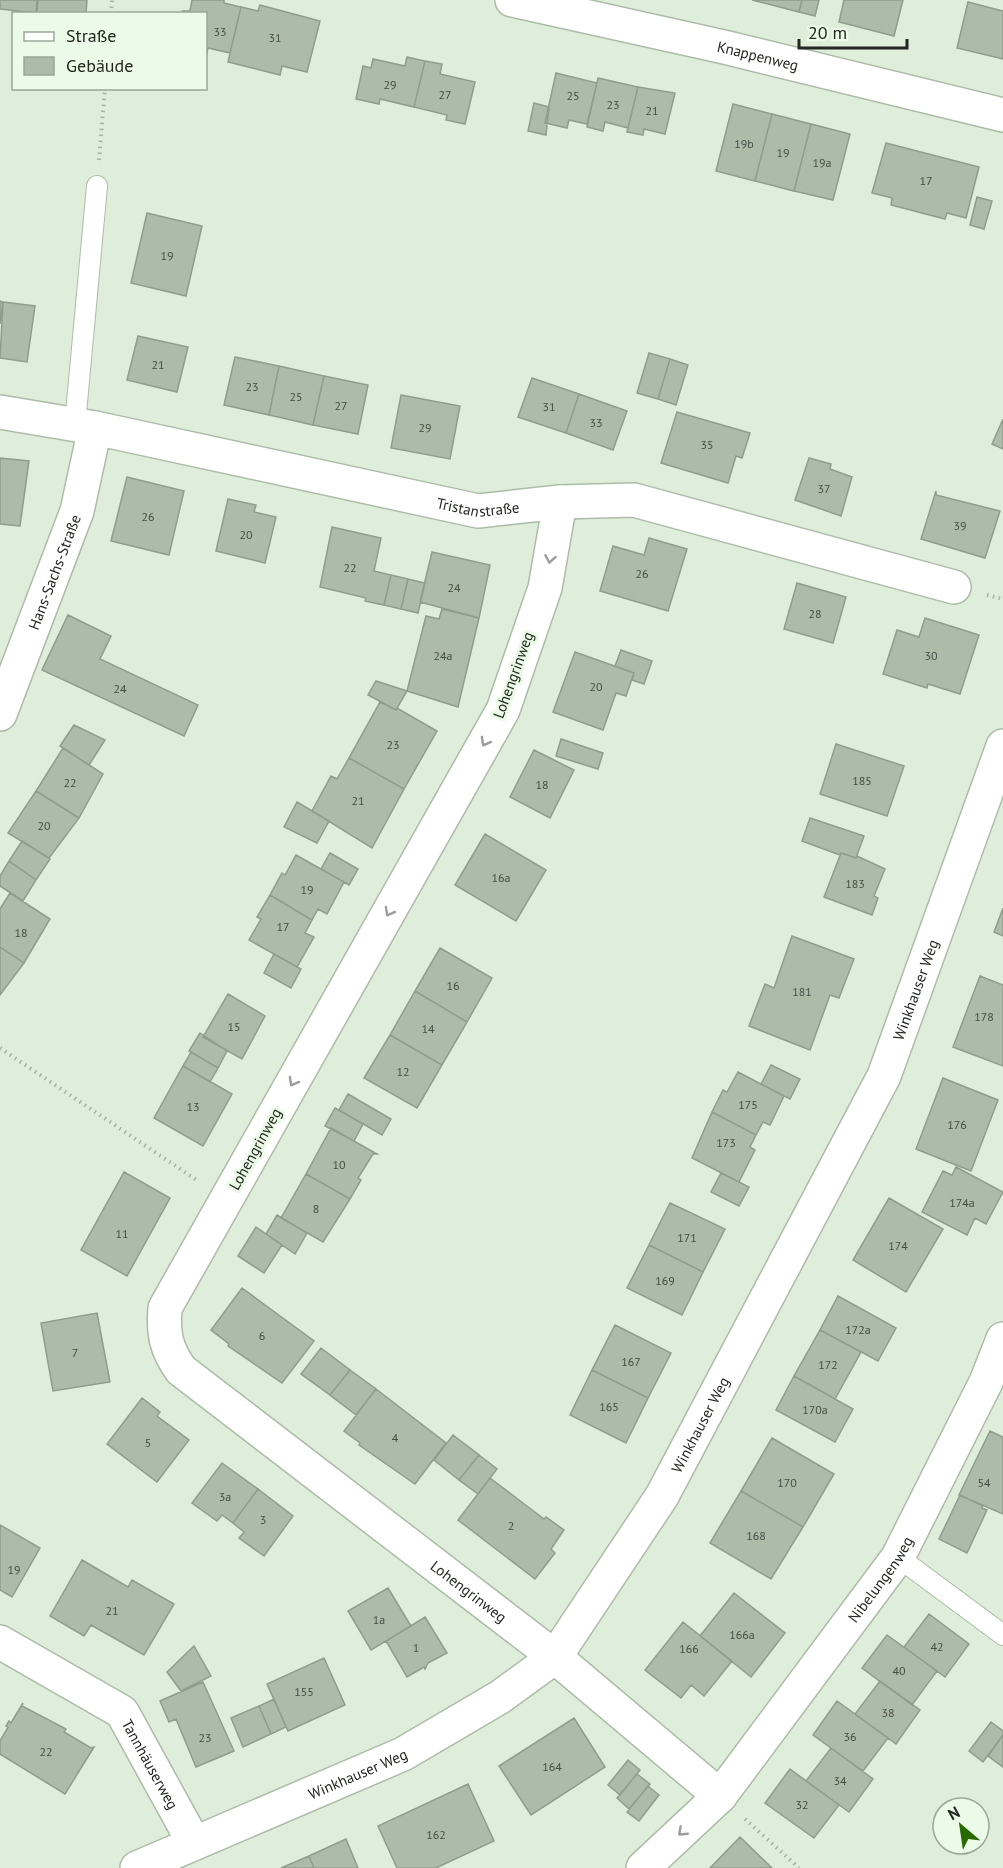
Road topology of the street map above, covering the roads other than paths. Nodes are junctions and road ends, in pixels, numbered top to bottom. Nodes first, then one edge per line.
1 (512, 0) edge
2 (1003, 115) edge
3 (97, 186) road end
4 (0, 412) edge
5 (85, 426) junction
6 (560, 501) junction
7 (954, 587) dead end
8 (0, 714) edge
9 (1003, 746) edge
10 (1003, 1339) edge
11 (897, 1557) junction
12 (1003, 1635) edge
13 (0, 1642) edge
14 (555, 1657) junction
15 (720, 1796) junction
16 (195, 1843) junction
17 (137, 1868) edge
18 (643, 1868) edge

1 - 2 street, Knappenweg
3 - 5 lane
4 - 5 street, Tristanstraße
5 - 6 street, Tristanstraße
5 - 8 street, Hans-Sachs-Straße
6 - 7 street, Tristanstraße
6 -> 14 street, Lohengrinweg
9 - 14 street, Winkhauser Weg
10 - 11 street, Nibelungenweg
11 - 12 lane
11 - 15 street, Nibelungenweg
13 - 16 street, Tannhäuserweg
14 - 15 street
14 - 16 street, Winkhauser Weg
15 -> 18 street, Nibelungenweg
16 - 17 street, Winkhauser Weg

